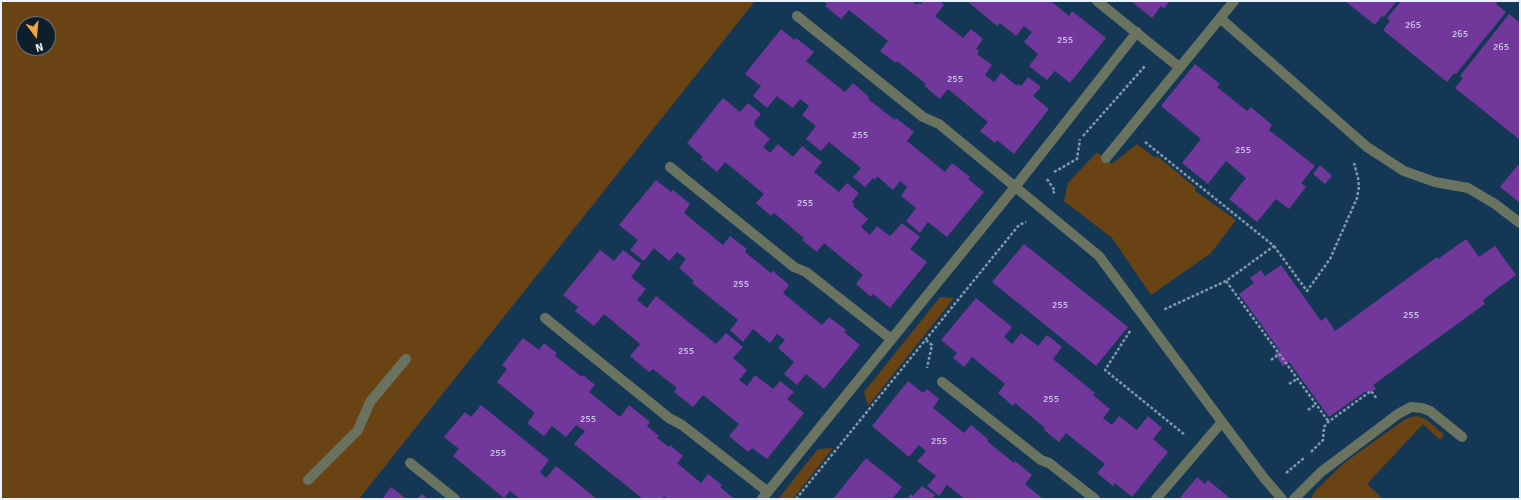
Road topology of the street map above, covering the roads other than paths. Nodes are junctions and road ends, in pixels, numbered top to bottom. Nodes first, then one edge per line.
1 (1097, 1) edge
2 (1234, 1) edge
3 (796, 16) dead end
4 (1220, 18) junction
5 (1137, 32) junction
6 (1179, 68) junction
7 (1106, 158) dead end
8 (670, 167) dead end
9 (1015, 187) junction
10 (1520, 223) edge
11 (545, 318) dead end
12 (891, 339) junction
13 (406, 359) dead end
14 (942, 382) road end
15 (1222, 422) junction
16 (1462, 438) dead end
17 (410, 463) dead end
18 (308, 480) dead end
19 (765, 496) edge
20 (455, 499) edge
21 (1095, 499) edge
22 (1156, 499) edge
23 (1282, 499) edge
24 (1294, 499) edge

1 - 5 lane
2 - 4 lane
3 - 9 lane
4 - 6 lane
4 - 10 lane
5 - 6 lane
5 - 9 lane
6 - 7 lane
8 - 12 lane
9 - 12 lane
9 - 15 lane
11 - 19 lane
12 - 19 lane
13 - 18 lane
14 - 21 lane
15 - 22 lane
15 - 23 lane
16 - 24 lane
17 - 20 lane

